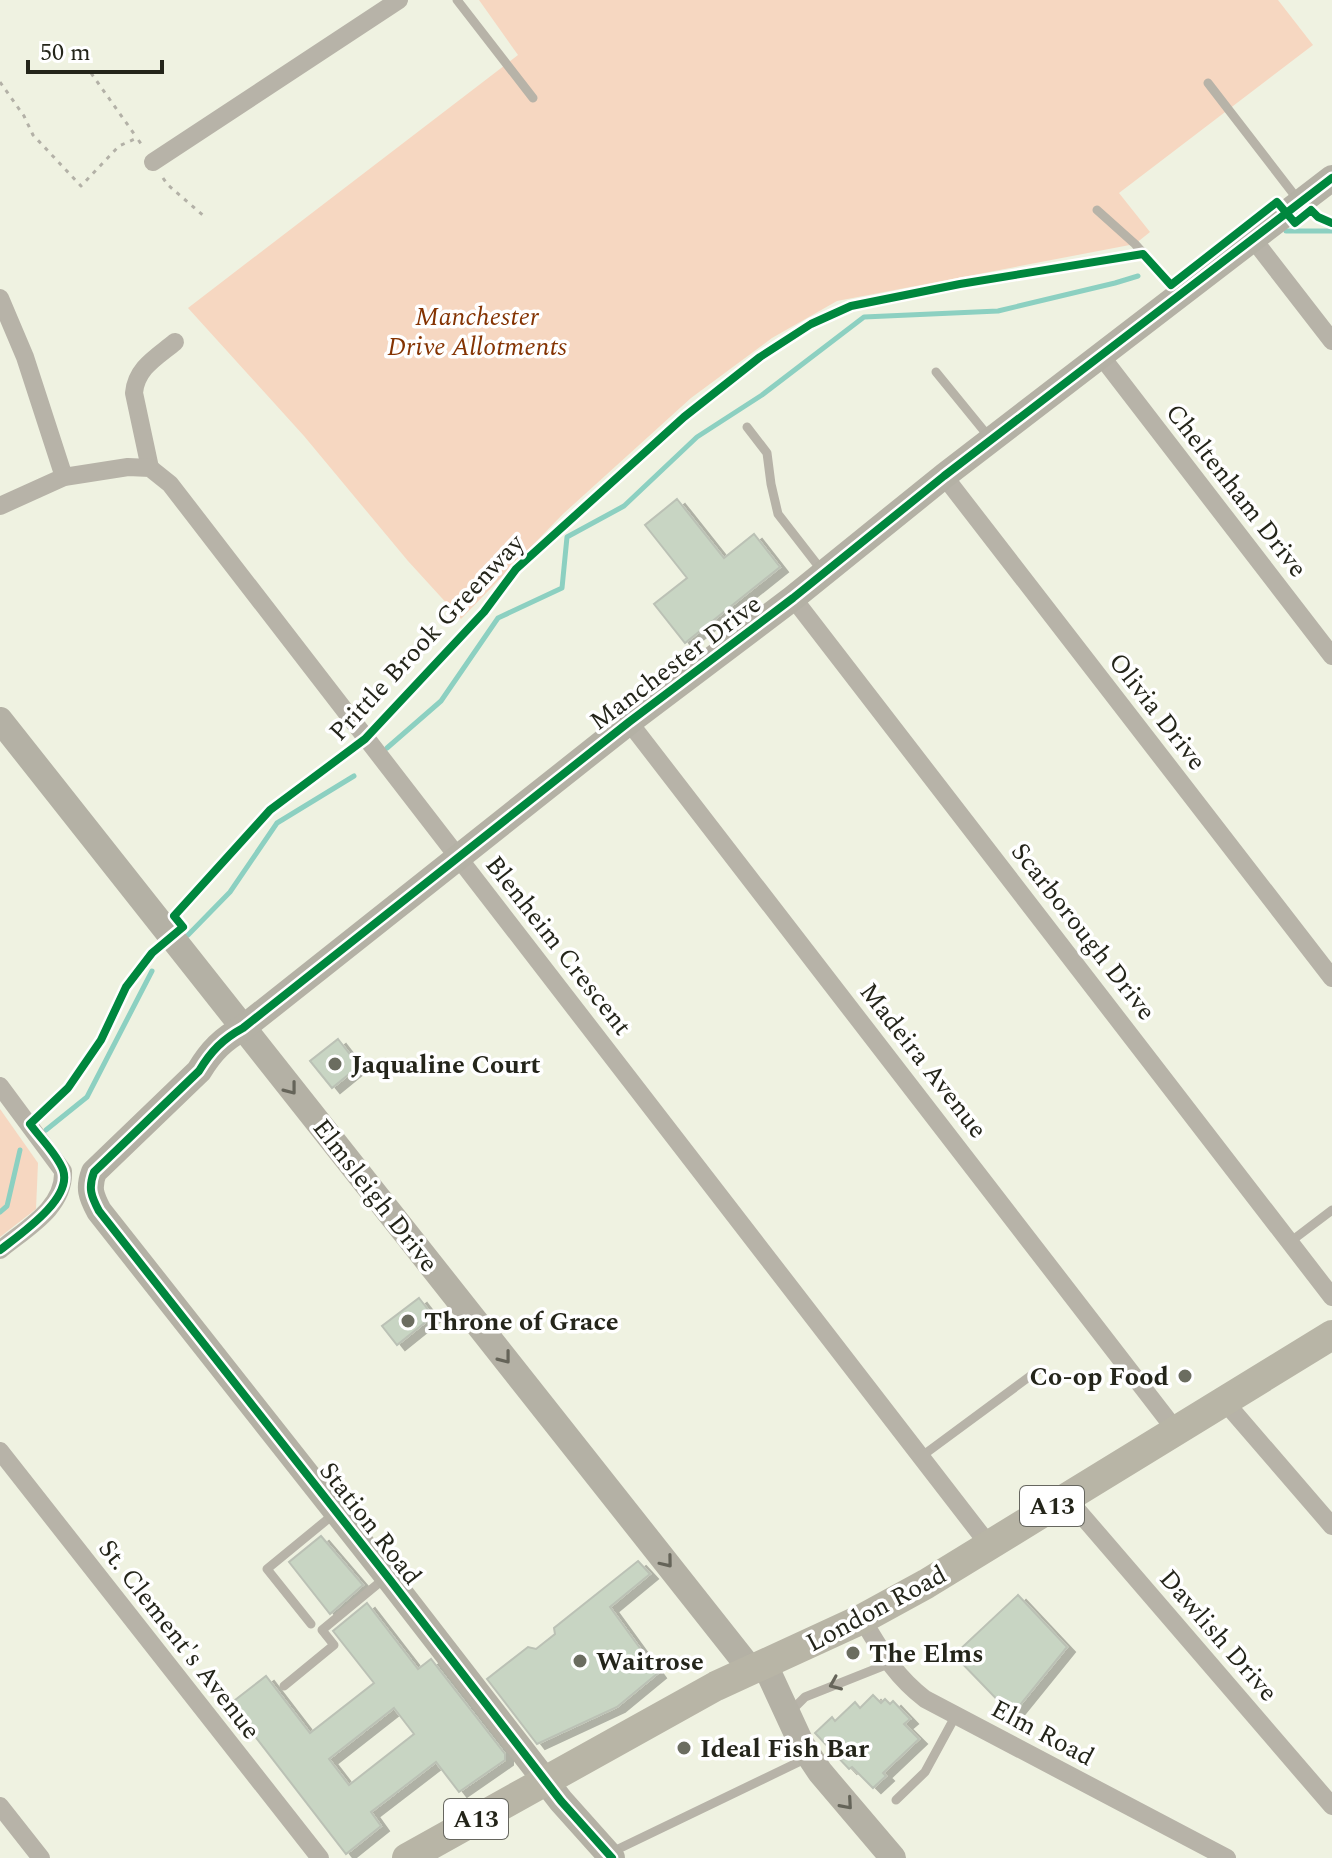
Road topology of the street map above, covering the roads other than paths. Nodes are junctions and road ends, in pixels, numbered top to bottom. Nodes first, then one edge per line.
1 (399, 0) edge
2 (457, 0) edge
3 (1208, 83) dead end
4 (533, 98) dead end
5 (153, 162) road end
6 (1332, 178) edge
7 (1300, 203) junction
8 (1097, 210) dead end
9 (1253, 239) junction
10 (1180, 295) junction
11 (0, 298) edge
12 (1332, 341) edge
13 (175, 342) dead end
14 (1101, 356) junction
15 (936, 372) dead end
16 (747, 427) dead end
17 (991, 440) junction
18 (150, 468) junction
19 (944, 476) junction
20 (64, 477) junction
21 (0, 506) edge
22 (823, 572) junction
23 (793, 598) junction
24 (1332, 656) edge
25 (0, 720) edge
26 (629, 722) junction
27 (459, 858) junction
28 (1332, 978) edge
29 (243, 1028) junction
30 (0, 1086) edge
31 (1332, 1210) edge
32 (99, 1211) joint
33 (1290, 1242) junction
34 (0, 1250) edge
35 (1332, 1297) edge
36 (1332, 1335) edge
37 (1037, 1371) dead end
38 (1225, 1402) junction
39 (1177, 1432) junction
40 (0, 1451) edge
41 (922, 1456) junction
42 (1066, 1497) junction
43 (337, 1512) junction
44 (1332, 1526) edge
45 (989, 1545) junction
46 (387, 1576) junction
47 (862, 1619) junction
48 (311, 1624) dead end
49 (888, 1664) junction
50 (758, 1668) junction
51 (284, 1686) dead end
52 (788, 1715) junction
53 (956, 1715) junction
54 (810, 1756) junction
55 (545, 1780) junction
56 (896, 1800) dead end
57 (0, 1806) edge
58 (1332, 1806) edge
59 (610, 1856) edge
60 (41, 1858) edge
61 (320, 1858) edge
62 (407, 1858) edge
63 (893, 1858) edge
64 (1227, 1858) edge

1 - 5 street
2 - 4 lane
3 - 7 lane
6 - 7 street, Manchester Drive
7 - 9 street, Manchester Drive
8 - 10 lane
9 - 10 street, Manchester Drive
9 - 12 street
10 - 14 street, Manchester Drive
11 - 20 street
13 - 18 street
14 - 17 street, Manchester Drive
14 - 24 street, Cheltenham Drive
15 - 17 lane
16 - 22 lane
17 - 19 street, Manchester Drive
18 - 20 street
18 - 27 street, Blenheim Crescent
19 - 22 street, Manchester Drive
19 - 28 street, Olivia Drive
20 - 21 street
22 - 23 street, Manchester Drive
23 - 26 street, Manchester Drive
23 - 33 street, Scarborough Drive
25 - 29 street, Elmsleigh Drive
26 - 27 street, Manchester Drive
26 - 39 street, Madeira Avenue
27 - 29 street, Manchester Drive
27 - 41 street, Blenheim Crescent
29 - 32 street, Manchester Drive
29 -> 50 street, Elmsleigh Drive
30 - 34 street
31 - 33 lane
32 - 43 street, Station Road
33 - 35 street, Scarborough Drive
36 - 38 main road, London Road / A13
37 - 41 lane
38 - 39 main road, London Road / A13
38 - 44 street
39 - 42 main road, London Road / A13
40 - 61 street, St. Clement's Avenue
41 - 45 street, Blenheim Crescent
42 - 45 main road, London Road / A13
42 - 58 street, Dawlish Drive
43 - 46 street, Station Road
43 - 48 lane
45 - 47 main road, London Road / A13
46 - 51 lane
46 - 55 street, Station Road
47 - 49 street, Elm Road
47 - 50 main road, London Road / A13
49 -> 52 lane
49 - 53 street, Elm Road
50 - 52 street, Elmsleigh Drive
50 - 55 main road, London Road / A13
52 - 54 street, Elmsleigh Drive
53 - 56 lane
53 - 64 street, Elm Road
54 - 59 lane
54 -> 63 street, Elmsleigh Drive
55 - 59 street, Station Road
55 - 62 main road, London Road / A13
57 - 60 street

